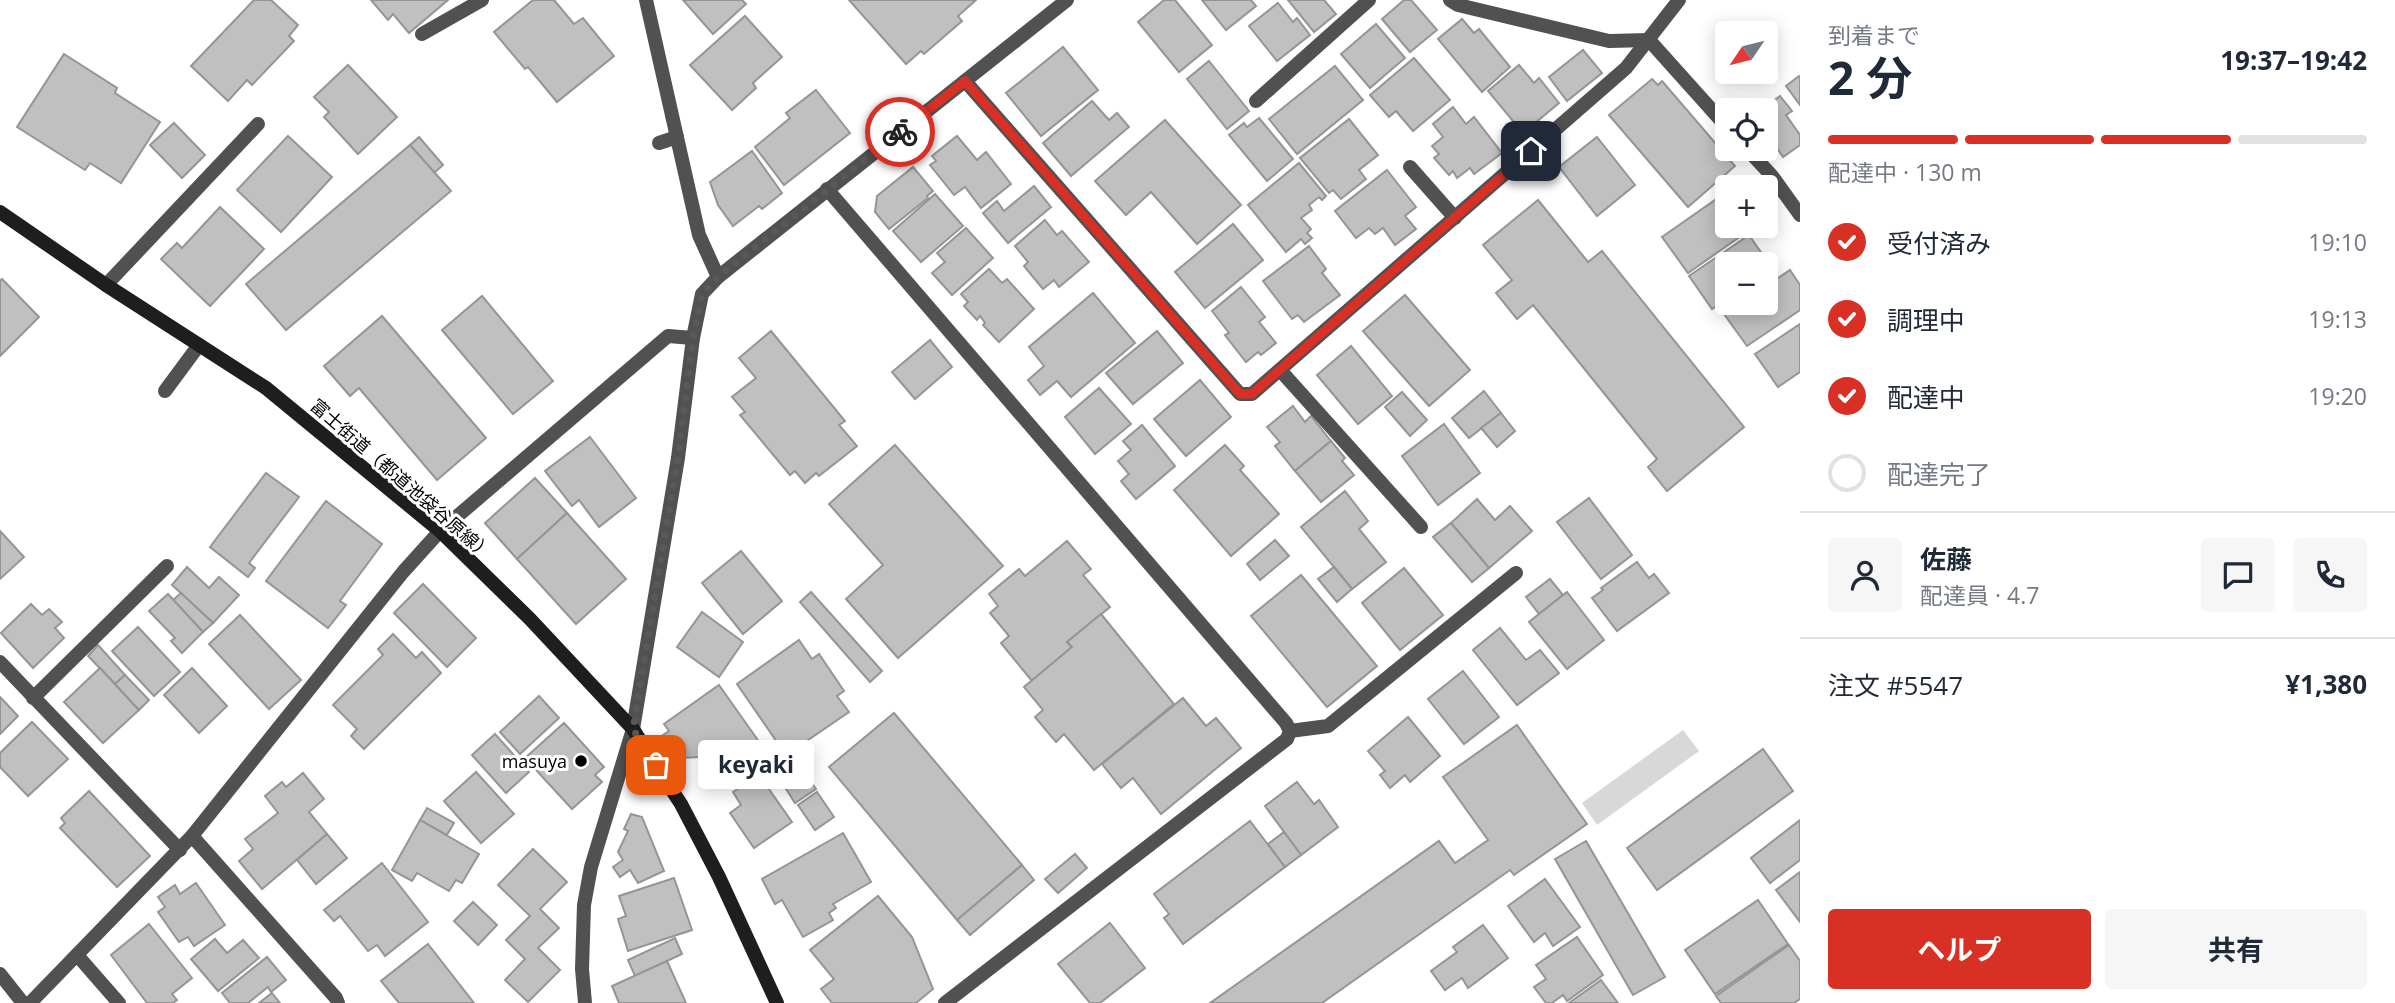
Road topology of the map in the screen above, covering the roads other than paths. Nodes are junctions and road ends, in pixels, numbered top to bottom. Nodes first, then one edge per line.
1 (482, 0) edge
2 (646, 0) edge
3 (1067, 0) edge
4 (1369, 0) edge
5 (1450, 0) edge
6 (1679, 0) edge
7 (422, 34) dead end
8 (1648, 40) junction
9 (965, 81) junction
10 (1256, 100) dead end
11 (1715, 114) edge
12 (258, 124) dead end
13 (677, 137) junction
14 (659, 144) dead end
15 (1758, 161) edge
16 (1410, 167) dead end
17 (827, 189) junction
18 (0, 212) edge
19 (1800, 215) edge
20 (1455, 218) junction
21 (718, 277) junction
22 (106, 285) junction
23 (693, 338) junction
24 (199, 345) junction
25 (1280, 370) junction
26 (165, 391) dead end
27 (1421, 527) dead end
28 (440, 531) junction
29 (167, 566) dead end
30 (1516, 573) dead end
31 (0, 662) edge
32 (33, 698) junction
33 (633, 729) junction
34 (1290, 731) junction
35 (192, 836) junction
36 (180, 850) junction
37 (77, 955) junction
38 (0, 974) edge
39 (23, 1003) edge
40 (30, 1003) edge
41 (119, 1003) edge
42 (338, 1003) edge
43 (585, 1003) edge
44 (777, 1003) edge
45 (945, 1003) edge

1 - 7 street
2 - 13 street
3 - 9 street
4 - 10 street
5 - 8 street
6 - 8 street
8 - 11 street
8 - 20 street
9 - 17 street
9 - 25 street
12 - 22 street
13 - 14 street
13 - 21 street
15 - 19 street
16 - 20 street
17 - 21 street
17 - 34 street
18 - 22 main road, 富士街道（都道池袋谷原線）
20 - 25 street
21 - 23 street
22 - 24 main road, 富士街道（都道池袋谷原線）
23 - 28 street
23 - 33 street
24 - 26 street
24 - 28 main road, 富士街道（都道池袋谷原線）
25 - 27 street
28 - 33 main road, 富士街道（都道池袋谷原線）
28 - 35 street
29 - 32 street
30 - 34 street
31 - 32 street
32 - 36 street
33 - 43 street
33 - 44 main road, 富士街道（都道池袋谷原線）
34 - 45 street
35 - 36 street
35 - 42 street
36 - 37 street
37 - 40 street
37 - 41 street
38 - 39 street

